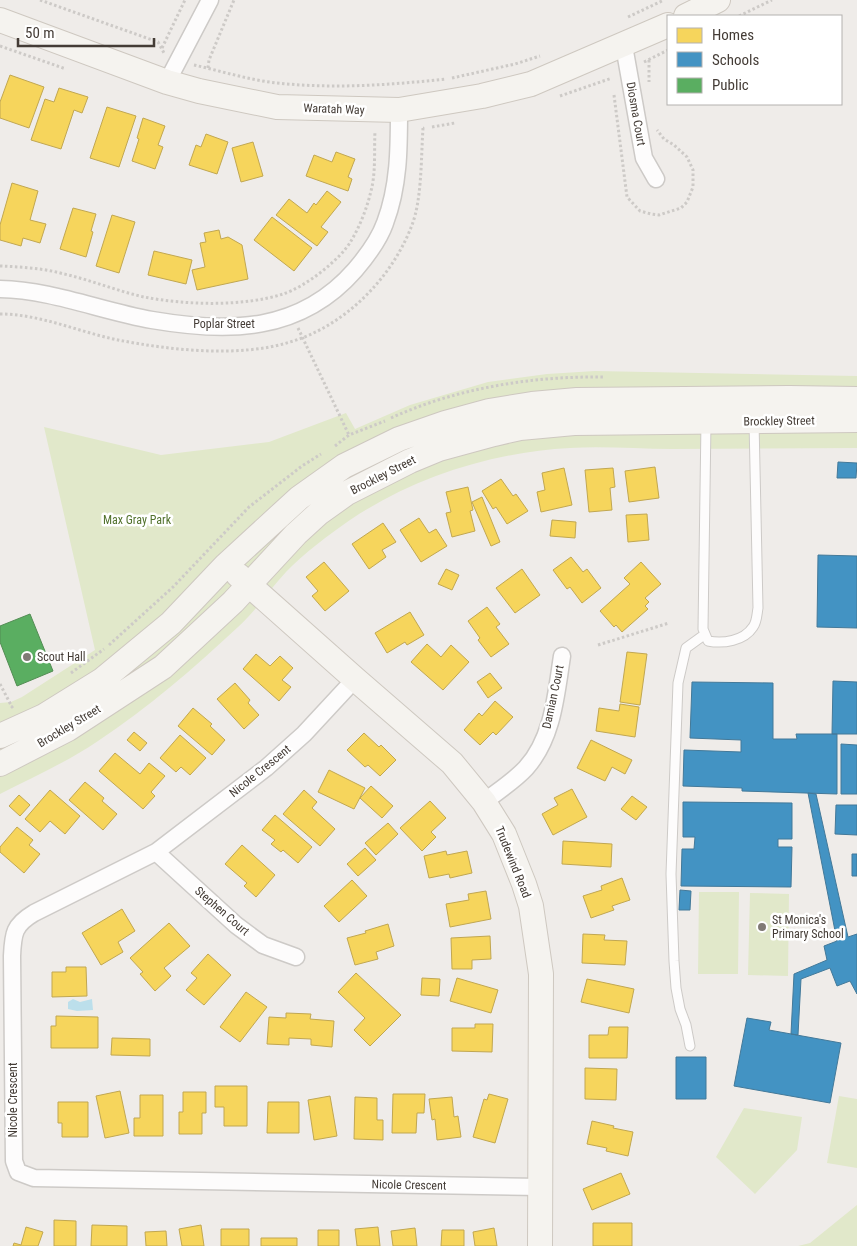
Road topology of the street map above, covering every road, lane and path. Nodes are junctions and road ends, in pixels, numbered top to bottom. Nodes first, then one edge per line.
1 (40, 0) edge
2 (185, 0) edge
3 (210, 0) edge
4 (234, 0) edge
5 (664, 0) edge
6 (718, 0) edge
7 (772, 0) edge
8 (688, 15) edge
9 (741, 15) edge
10 (628, 18) dead end
11 (0, 20) edge
12 (667, 25) edge
13 (0, 46) edge
14 (624, 46) junction
15 (162, 48) junction
16 (667, 51) edge
17 (547, 53) dead end
18 (649, 60) dead end
19 (208, 68) junction
20 (72, 71) dead end
21 (172, 72) junction
22 (399, 121) junction
23 (366, 131) dead end
24 (375, 131) junction
25 (656, 179) dead end
26 (0, 266) edge
27 (0, 289) edge
28 (0, 314) edge
29 (293, 316) junction
30 (303, 337) junction
31 (857, 399) edge
32 (754, 410) junction
33 (857, 420) edge
34 (706, 422) junction
35 (349, 435) junction
36 (333, 447) dead end
37 (325, 452) dead end
38 (362, 456) junction
39 (226, 565) junction
40 (249, 584) junction
41 (669, 622) dead end
42 (704, 635) junction
43 (598, 644) dead end
44 (562, 656) dead end
45 (64, 678) dead end
46 (355, 679) junction
47 (0, 684) edge
48 (17, 704) dead end
49 (0, 735) edge
50 (8, 760) edge
51 (484, 802) junction
52 (156, 852) junction
53 (296, 957) dead end
54 (690, 1046) dead end
55 (540, 1187) junction
56 (540, 1246) edge

1 - 15 path
2 - 15 path
3 - 21 street
4 - 19 path
5 - 10 path
6 - 8 main road
7 - 9 path
11 - 21 main road, Waratah Way
12 - 14 main road, Waratah Way
13 - 20 path
14 - 22 main road, Waratah Way
14 - 25 street, Diosma Court
15 - 21 path
16 - 18 path
17 - 19 path
19 - 21 path
21 - 22 main road, Waratah Way
22 - 24 path
22 - 29 street, Poplar Street
22 - 30 path
23 - 24 path
24 - 26 path
27 - 29 street, Poplar Street
28 - 30 path
29 - 30 path
30 - 35 path
31 - 32 main road, Brockley Street
32 - 33 main road, Brockley Street
32 - 34 main road, Brockley Street
32 - 38 main road, Brockley Street
32 - 42 lane
34 - 40 main road, Brockley Street
34 - 42 lane
35 - 36 path
35 - 38 path
37 - 45 path
38 - 39 main road, Brockley Street
39 - 40 main road, Trudewind Road
39 - 49 main road, Brockley Street
40 - 46 main road, Trudewind Road
40 - 50 main road, Brockley Street
41 - 43 path
42 - 54 lane
44 - 51 street, Damian Court
46 - 51 main road, Trudewind Road
46 - 52 street, Nicole Crescent
47 - 48 path
49 - 50 main road
51 - 55 main road, Trudewind Road
52 - 53 street, Stephen Court
52 - 55 street, Nicole Crescent
55 - 56 main road, Trudewind Road

